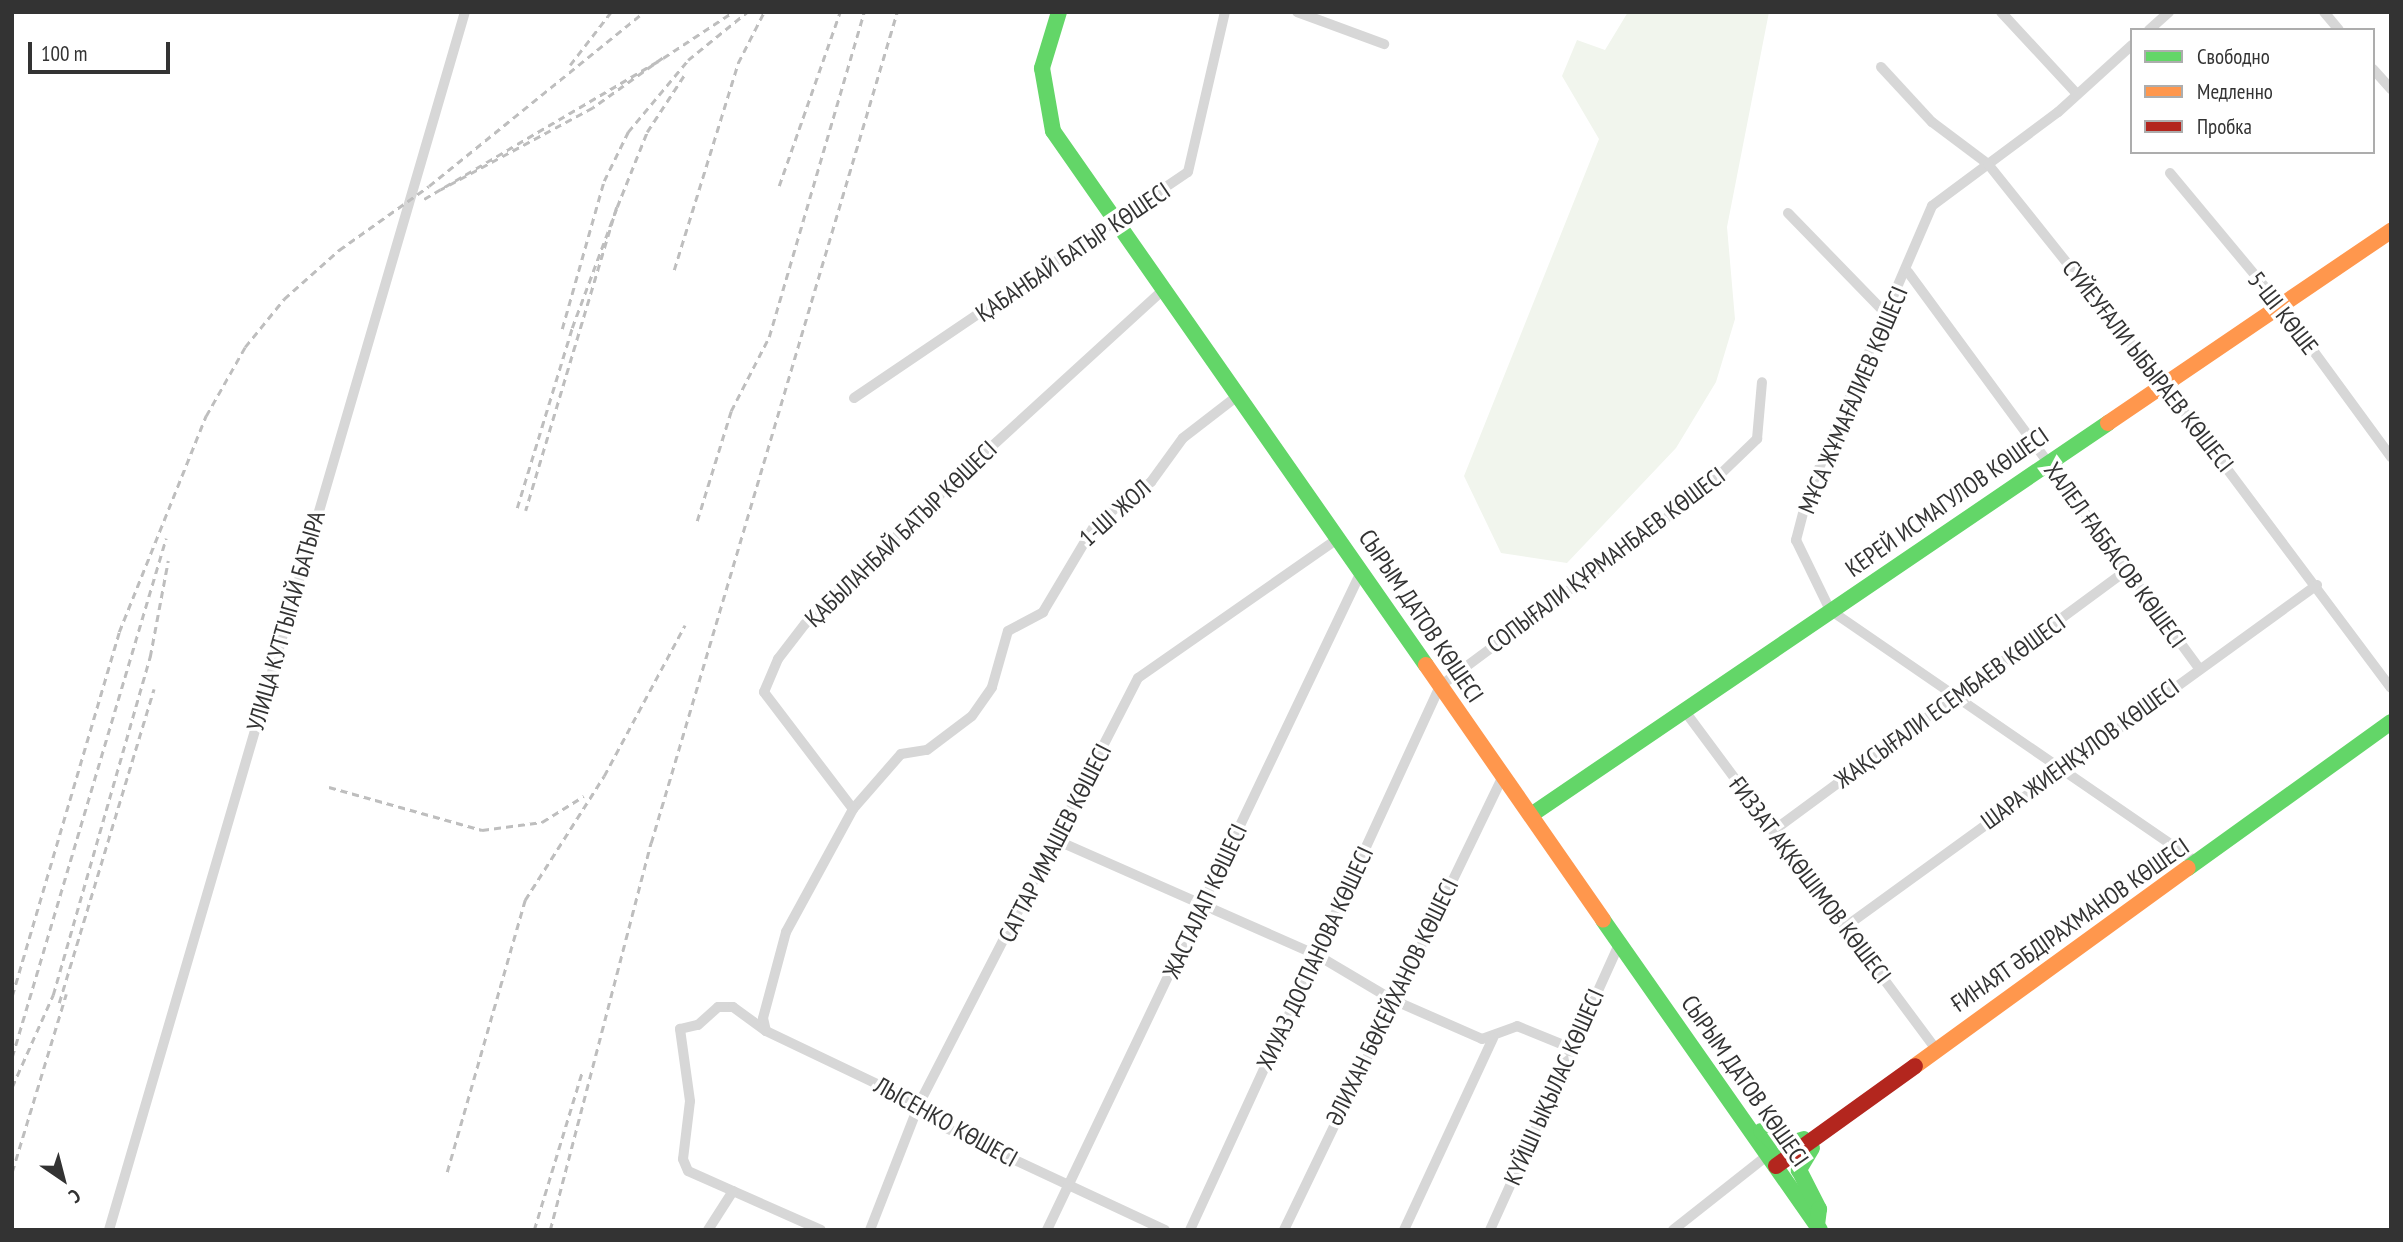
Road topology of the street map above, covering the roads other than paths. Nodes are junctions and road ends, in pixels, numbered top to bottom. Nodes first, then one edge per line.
1 (465, 12) edge
2 (1059, 12) edge
3 (1226, 12) edge
4 (1297, 12) edge
5 (2001, 12) edge
6 (2169, 12) edge
7 (2324, 12) edge
8 (2151, 28) edge
9 (2337, 28) edge
10 (1384, 44) dead end
11 (2130, 47) edge
12 (1881, 67) dead end
13 (2375, 71) edge
14 (2391, 89) edge
15 (2077, 94) junction
16 (1988, 164) junction
17 (2170, 173) dead end
18 (1788, 213) dead end
19 (1117, 221) junction
20 (2391, 231) edge
21 (1908, 272) junction
22 (1164, 289) junction
23 (2279, 304) junction
24 (1889, 317) junction
25 (1762, 382) dead end
26 (2162, 382) junction
27 (1240, 394) junction
28 (854, 398) dead end
29 (2391, 457) edge
30 (2046, 462) junction
31 (1339, 538) junction
32 (1362, 570) junction
33 (2126, 571) junction
34 (2317, 585) junction
35 (1830, 610) junction
36 (2199, 668) junction
37 (1440, 686) junction
38 (2391, 688) edge
39 (1952, 699) junction
40 (1684, 710) junction
41 (2391, 722) edge
42 (2059, 768) junction
43 (1503, 776) junction
44 (853, 809) junction
45 (1531, 815) junction
46 (1773, 831) junction
47 (1056, 840) junction
48 (2198, 863) junction
49 (1202, 907) junction
50 (1844, 927) junction
51 (1619, 944) junction
52 (1317, 955) junction
53 (1391, 999) junction
54 (766, 1031) junction
55 (1493, 1038) junction
56 (1571, 1048) junction
57 (1936, 1049) junction
58 (919, 1104) junction
59 (1732, 1104) junction
60 (1836, 1125) junction
61 (1772, 1160) junction
62 (1070, 1187) junction
63 (733, 1191) junction
64 (1818, 1227) edge
65 (109, 1230) edge
66 (708, 1230) edge
67 (821, 1230) edge
68 (870, 1230) edge
69 (1047, 1230) edge
70 (1165, 1230) edge
71 (1191, 1230) edge
72 (1284, 1230) edge
73 (1404, 1230) edge
74 (1490, 1230) edge
75 (1673, 1230) edge

1 - 65 street, УЛИЦА КУТТЫГАЙ БАТЫРА
2 - 19 street, СЫРЫМ ДАТОВ КӨШЕСІ
3 - 19 street, ҚАБАНБАЙ БАТЫР КӨШЕСІ
4 - 10 street
5 - 15 street
6 - 8 street
7 - 9 street
11 - 15 street, МҰСА ЖҰМАҒАЛИЕВ КӨШЕСІ
12 - 16 street, СҮЙЕУҒАЛИ ЫБЫРАЕВ КӨШЕСI
13 - 14 street
15 - 16 street, МҰСА ЖҰМАҒАЛИЕВ КӨШЕСІ
16 - 21 street, МҰСА ЖҰМАҒАЛИЕВ КӨШЕСІ
16 - 26 street, СҮЙЕУҒАЛИ ЫБЫРАЕВ КӨШЕСI
17 - 23 street, 5-ШI КӨШЕ
18 - 24 street
19 - 22 street, СЫРЫМ ДАТОВ КӨШЕСІ
19 - 28 street, ҚАБАНБАЙ БАТЫР КӨШЕСІ
20 - 23 street, КЕРЕЙ ИСМАГУЛОВ КӨШЕСІ
21 - 24 street, МҰСА ЖҰМАҒАЛИЕВ КӨШЕСІ
21 - 30 street, ХАЛЕЛ ҒАББАСОВ КӨШЕСІ
22 - 27 street, СЫРЫМ ДАТОВ КӨШЕСІ
22 - 44 street, ҚАБЫЛАНБАЙ БАТЫР КӨШЕСІ
23 - 26 street, КЕРЕЙ ИСМАГУЛОВ КӨШЕСІ
23 - 29 street, 5-ШI КӨШЕ
24 - 35 street, МҰСА ЖҰМАҒАЛИЕВ КӨШЕСІ
25 - 37 street, СОПЫҒАЛИ ҚҰРМАНБАЕВ КӨШЕСІ
26 - 30 street, КЕРЕЙ ИСМАГУЛОВ КӨШЕСІ
26 - 34 street, СҮЙЕУҒАЛИ ЫБЫРАЕВ КӨШЕСI
27 - 31 street, СЫРЫМ ДАТОВ КӨШЕСІ
27 - 44 street, 1-ШІ ЖОЛ
30 - 33 street, ХАЛЕЛ ҒАББАСОВ КӨШЕСІ
30 - 35 street, КЕРЕЙ ИСМАГУЛОВ КӨШЕСІ
31 - 32 street, СЫРЫМ ДАТОВ КӨШЕСІ
31 - 47 street, САТТАР ИМАШЕВ КӨШЕСІ
32 - 37 street, СЫРЫМ ДАТОВ КӨШЕСІ
32 - 49 street, ЖАСТАЛАП КӨШЕСІ
33 - 36 street, ХАЛЕЛ ҒАББАСОВ КӨШЕСІ
33 - 39 street, ЖАҚСЫҒАЛИ ЕСЕМБАЕВ КӨШЕСI
34 - 36 street, ШАРА ЖИЕНҚҰЛОВ КӨШЕСІ
34 - 38 street, СҮЙЕУҒАЛИ ЫБЫРАЕВ КӨШЕСI
35 - 39 street, МҰСА ЖҰМАҒАЛИЕВ КӨШЕСІ
35 - 40 street, КЕРЕЙ ИСМАГУЛОВ КӨШЕСІ
36 - 42 street, ШАРА ЖИЕНҚҰЛОВ КӨШЕСІ
37 - 43 street, СЫРЫМ ДАТОВ КӨШЕСІ
37 - 52 street, ХИУАЗ ДОСПАНОВА КӨШЕСІ
39 - 42 street, МҰСА ЖҰМАҒАЛИЕВ КӨШЕСІ
39 - 46 street, ЖАҚСЫҒАЛИ ЕСЕМБАЕВ КӨШЕСI
40 - 45 street, КЕРЕЙ ИСМАГУЛОВ КӨШЕСІ
40 - 46 street, ҒИЗЗАТ АҚКӨШІМОВ КӨШЕСI
41 - 48 street, ҒИНАЯТ ӘБДІРАХМАНОВ КӨШЕСІ
42 - 48 street, МҰСА ЖҰМАҒАЛИЕВ КӨШЕСІ
42 - 50 street, ШАРА ЖИЕНҚҰЛОВ КӨШЕСІ
43 - 45 street, СЫРЫМ ДАТОВ КӨШЕСІ
43 - 53 street, ӘЛИХАН БӨКЕЙХАНОВ КӨШЕСI
44 - 54 street
45 - 51 street, СЫРЫМ ДАТОВ КӨШЕСІ
46 - 50 street, ҒИЗЗАТ АҚКӨШІМОВ КӨШЕСI
47 - 49 street
47 - 58 street, САТТАР ИМАШЕВ КӨШЕСІ
48 - 57 street, ҒИНАЯТ ӘБДІРАХМАНОВ КӨШЕСІ
49 - 52 street
49 - 62 street, ЖАСТАЛАП КӨШЕСІ
50 - 57 street, ҒИЗЗАТ АҚКӨШІМОВ КӨШЕСI
51 - 56 street, КҮЙШІ ЫҚЫЛАС КӨШЕСІ
51 - 59 street, СЫРЫМ ДАТОВ КӨШЕСІ
52 - 53 street
52 - 71 street, ХИУАЗ ДОСПАНОВА КӨШЕСІ
53 - 55 street
53 - 72 street, ӘЛИХАН БӨКЕЙХАНОВ КӨШЕСI
54 - 58 street, ЛЫСЕНКО КӨШЕСІ
54 - 63 street
55 - 56 street
55 - 73 street
56 - 74 street, КҮЙШІ ЫҚЫЛАС КӨШЕСІ
57 - 60 street, ҒИНАЯТ ӘБДІРАХМАНОВ КӨШЕСІ
58 - 62 street, ЛЫСЕНКО КӨШЕСІ
58 - 68 street, САТТАР ИМАШЕВ КӨШЕСІ
59 - 60 street
59 - 61 street, СЫРЫМ ДАТОВ КӨШЕСІ
60 - 61 street, ҒИНАЯТ ӘБДІРАХМАНОВ КӨШЕСІ
60 - 64 street
61 - 64 street, СЫРЫМ ДАТОВ КӨШЕСІ
61 - 75 street
62 - 69 street, ЖАСТАЛАП КӨШЕСІ
62 - 70 street, ЛЫСЕНКО КӨШЕСІ
63 - 66 street
63 - 67 street

